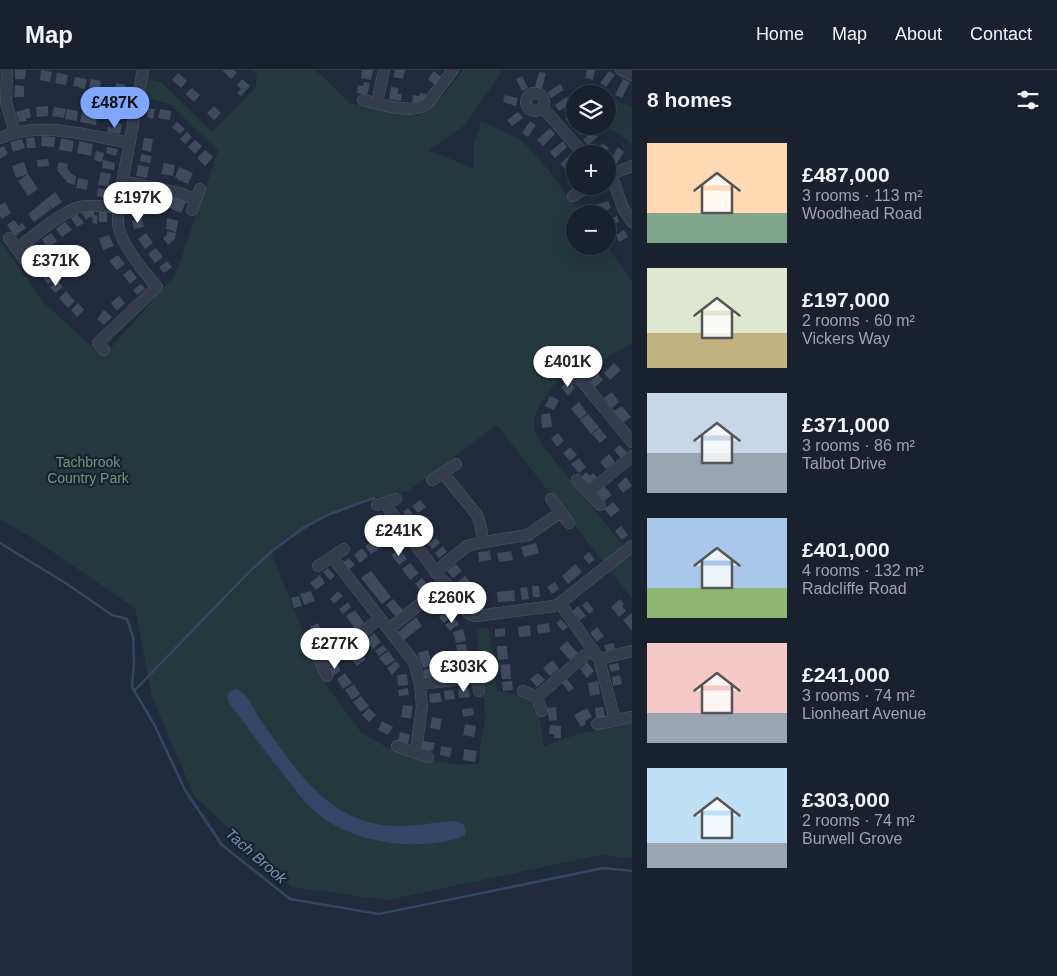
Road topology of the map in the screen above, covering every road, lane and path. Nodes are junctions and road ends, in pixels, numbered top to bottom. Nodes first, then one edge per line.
1 (7, 70) edge
2 (143, 70) edge
3 (384, 70) edge
4 (453, 70) edge
5 (621, 70) edge
6 (632, 75) edge
7 (363, 100) dead end
8 (377, 103) junction
9 (542, 107) dead end
10 (15, 133) junction
11 (0, 138) edge
12 (130, 143) junction
13 (576, 145) edge
14 (632, 166) edge
15 (616, 172) edge
16 (124, 181) junction
17 (616, 190) edge
18 (196, 200) dead end
19 (118, 208) junction
20 (632, 222) edge
21 (9, 238) dead end
22 (16, 248) junction
23 (25, 260) dead end
24 (98, 344) dead end
25 (591, 371) dead end
26 (566, 374) dead end
27 (581, 380) junction
28 (632, 442) edge
29 (632, 456) edge
30 (456, 464) dead end
31 (443, 473) junction
32 (432, 480) dead end
33 (577, 480) dead end
34 (589, 492) junction
35 (551, 499) dead end
36 (386, 502) dead end
37 (600, 504) dead end
38 (561, 512) junction
39 (569, 522) dead end
40 (483, 542) junction
41 (632, 546) edge
42 (344, 549) dead end
43 (333, 558) junction
44 (318, 566) dead end
45 (435, 572) junction
46 (446, 583) junction
47 (560, 603) junction
48 (380, 618) junction
49 (389, 629) junction
50 (592, 648) junction
51 (632, 651) edge
52 (316, 652) dead end
53 (599, 659) junction
54 (476, 663) dead end
55 (322, 664) junction
56 (327, 676) dead end
57 (477, 677) junction
58 (420, 684) junction
59 (479, 691) dead end
60 (523, 691) dead end
61 (537, 697) junction
62 (542, 711) dead end
63 (632, 717) edge
64 (615, 720) junction
65 (597, 724) dead end
66 (397, 746) dead end
67 (414, 752) junction
68 (428, 756) dead end

1 - 10 street
2 - 12 street
3 - 8 street
4 - 8 street
5 - 6 street
7 - 8 street
9 - 13 street
10 - 11 street
10 - 12 street
12 - 16 street
14 - 15 street
16 - 18 street
16 - 19 street
17 - 20 street
19 - 22 street
19 - 24 street
21 - 22 street
22 - 23 street
25 - 27 street
26 - 27 street
27 - 28 street
29 - 34 street
30 - 31 street
31 - 32 street
31 - 40 street
33 - 34 street
34 - 37 street
35 - 38 street
36 - 45 street
38 - 39 street
38 - 40 street
40 - 45 street
41 - 47 street
42 - 43 street
43 - 44 street
43 - 48 street
45 - 46 street
46 - 47 street
46 - 49 street
47 - 50 street
48 - 49 street
48 - 55 street
49 - 58 street
50 - 53 street
50 - 61 street
51 - 53 street
52 - 55 street
53 - 64 street
54 - 57 street
55 - 56 street
57 - 58 street
57 - 59 street
58 - 67 street
60 - 61 street
61 - 62 street
63 - 64 street
64 - 65 street
66 - 67 street
67 - 68 street

